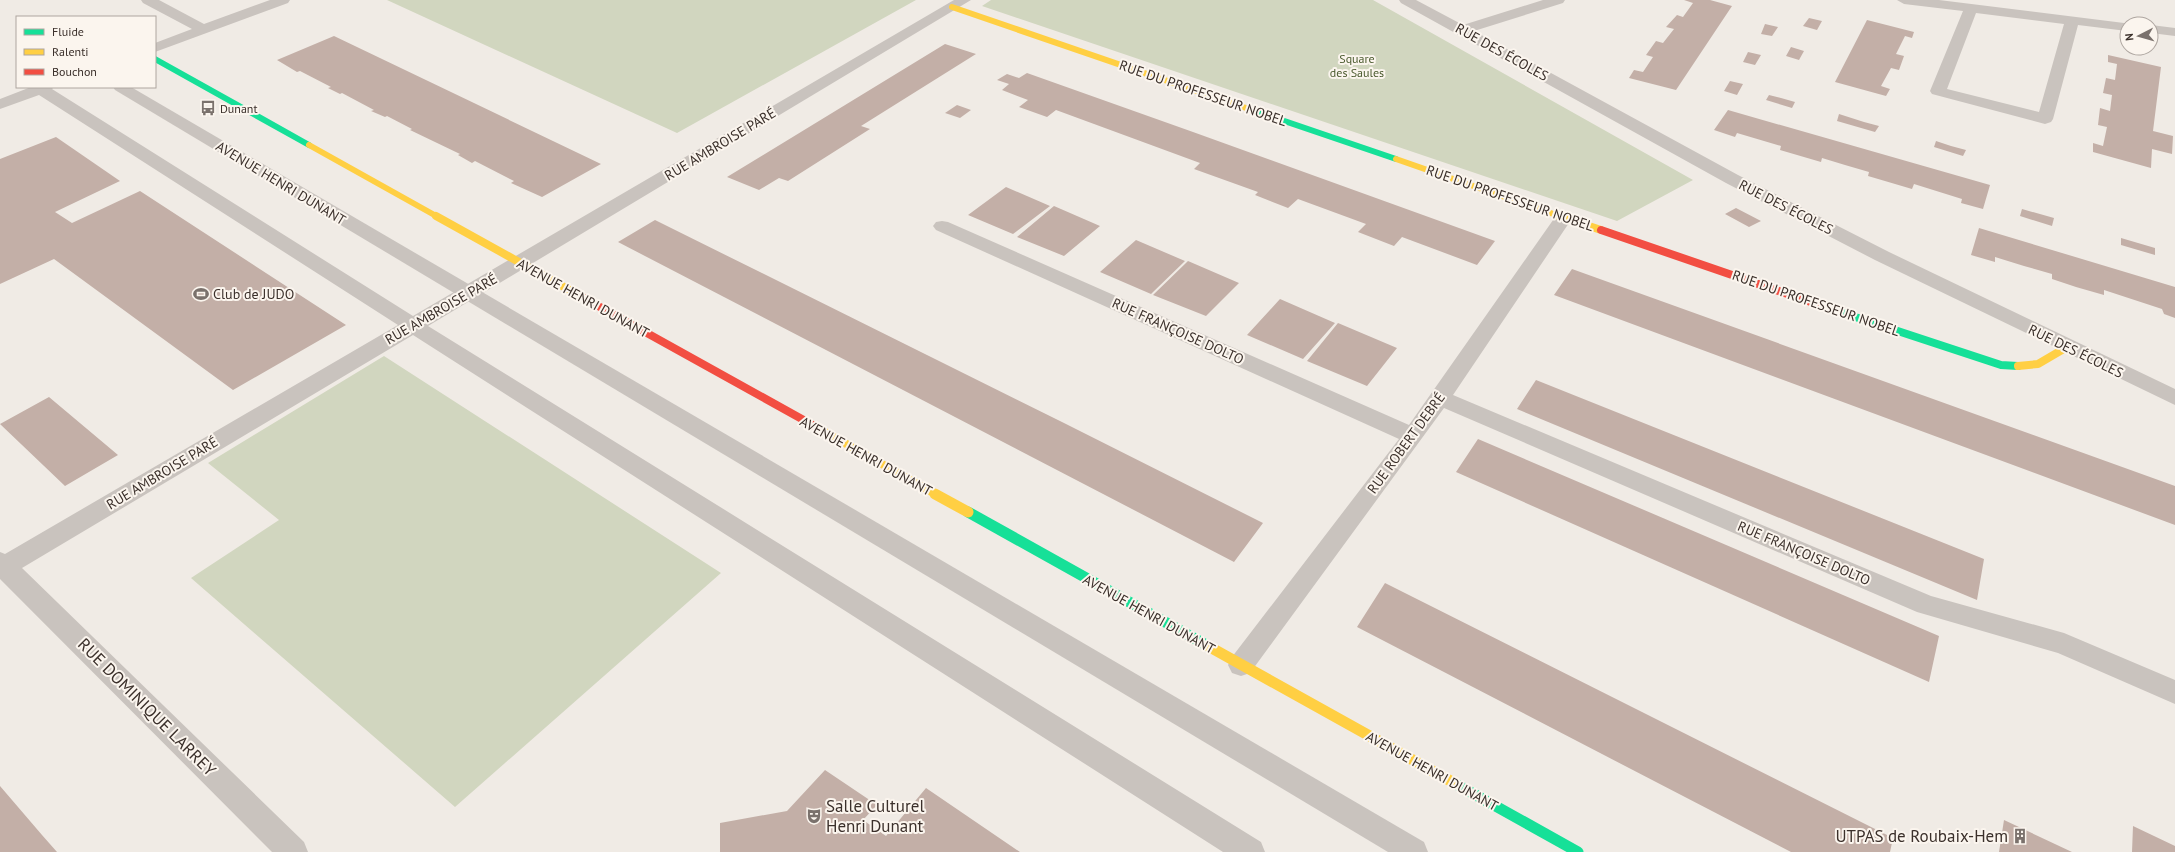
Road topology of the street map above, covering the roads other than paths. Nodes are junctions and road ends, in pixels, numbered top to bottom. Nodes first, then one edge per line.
1 (148, 0) edge
2 (283, 0) edge
3 (1406, 0) edge
4 (1558, 0) edge
5 (1904, 0) edge
6 (958, 4) edge
7 (1971, 8) junction
8 (2072, 20) junction
9 (2119, 25) edge
10 (204, 30) junction
11 (1462, 30) junction
12 (2159, 30) edge
13 (2175, 32) edge
14 (156, 48) edge
15 (156, 60) edge
16 (44, 88) edge
17 (122, 88) edge
18 (0, 104) edge
19 (1564, 217) junction
20 (942, 226) dead end
21 (520, 263) junction
22 (468, 294) junction
23 (413, 326) junction
24 (2067, 347) junction
25 (1440, 398) junction
26 (2175, 398) edge
27 (1413, 436) junction
28 (1, 565) edge
29 (1241, 665) junction
30 (2175, 692) edge
31 (293, 852) edge
32 (1250, 852) edge
33 (1414, 852) edge
34 (1578, 852) edge

1 - 10 street
2 - 10 street
3 - 11 street, RUE DES ÉCOLES
4 - 11 street
5 - 7 street
6 - 19 street, RUE DU PROFESSEUR NOBEL
6 - 21 street, RUE AMBROISE PARÉ
7 - 8 street
7 - 8 street
8 - 9 street
10 - 14 street
11 - 24 street, RUE DES ÉCOLES
12 - 13 street
15 - 21 street, AVENUE HENRI DUNANT
16 - 18 street
16 - 23 street
17 - 22 lane, AVENUE HENRI DUNANT
19 - 24 street, RUE DU PROFESSEUR NOBEL
19 - 25 street, RUE ROBERT DEBRÉ
20 - 27 street, RUE FRANÇOISE DOLTO
21 - 22 street, RUE AMBROISE PARÉ
21 - 29 street, AVENUE HENRI DUNANT
22 - 23 street, RUE AMBROISE PARÉ
22 - 33 lane, AVENUE HENRI DUNANT
23 - 28 street, RUE AMBROISE PARÉ
23 - 32 street
24 - 26 street, RUE DES ÉCOLES
25 - 27 street, RUE ROBERT DEBRÉ
25 - 30 street, RUE FRANÇOISE DOLTO
27 - 29 street, RUE ROBERT DEBRÉ
28 - 31 street, RUE DOMINIQUE LARREY
29 - 34 street, AVENUE HENRI DUNANT

